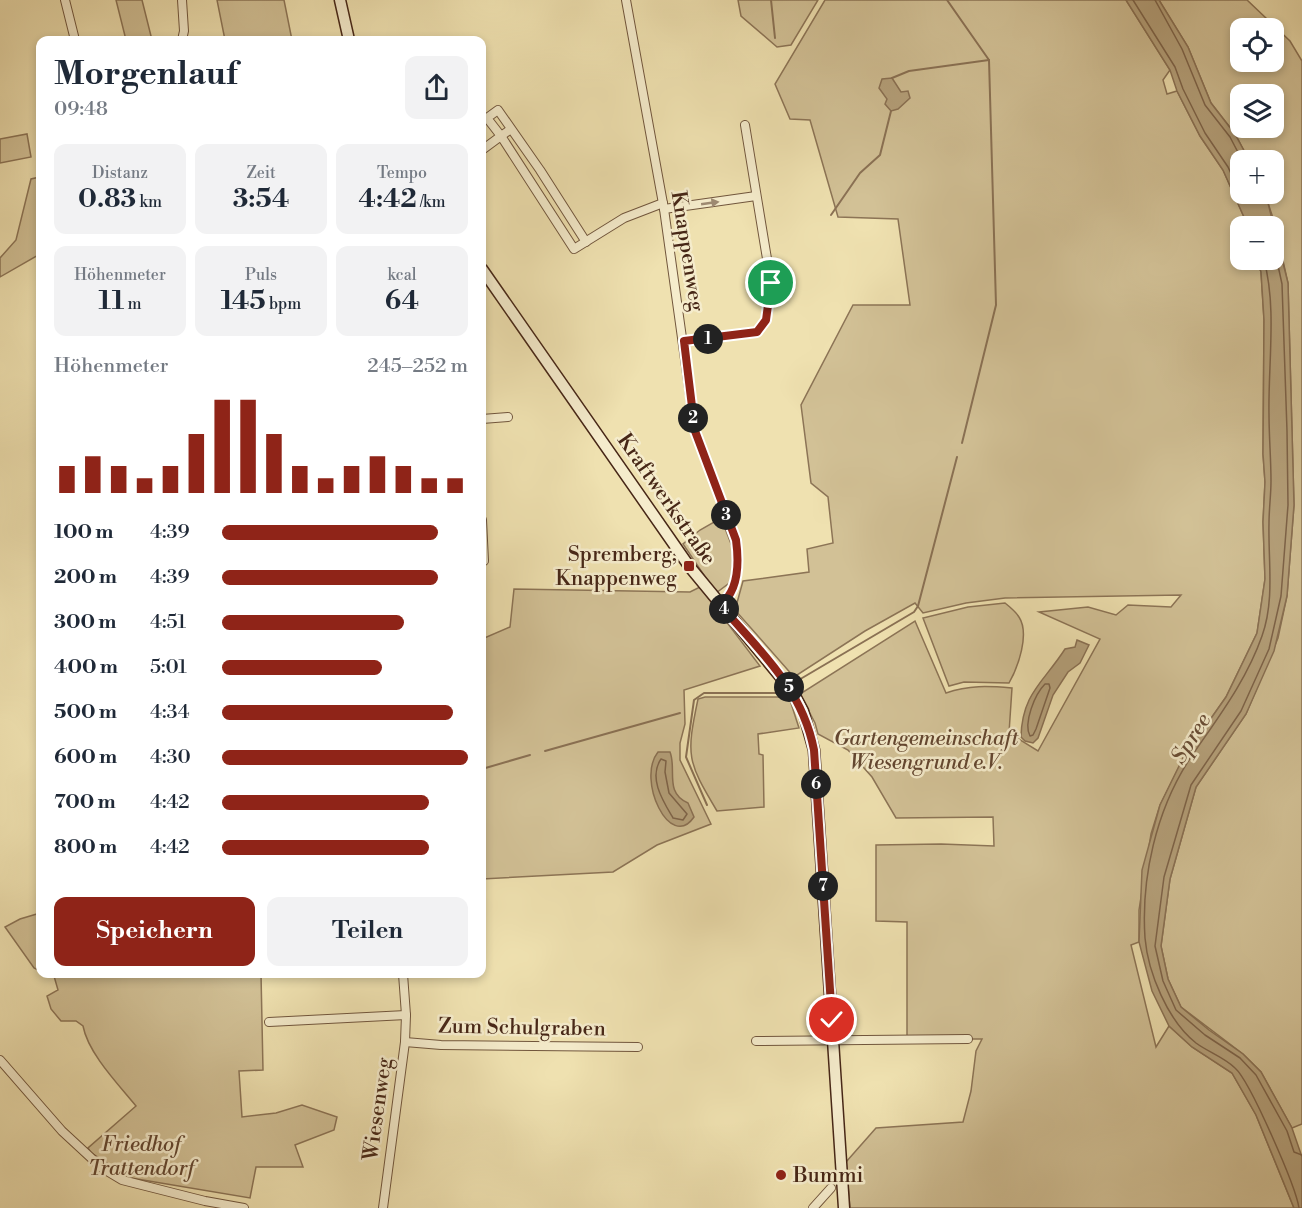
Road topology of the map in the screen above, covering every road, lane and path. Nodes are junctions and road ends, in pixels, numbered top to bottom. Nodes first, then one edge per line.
1 (65, 0) edge
2 (182, 0) edge
3 (340, 0) edge
4 (626, 0) edge
5 (184, 31) junction
6 (74, 36) edge
7 (183, 36) edge
8 (187, 36) edge
9 (348, 36) edge
10 (745, 125) dead end
11 (511, 129) junction
12 (501, 136) junction
13 (486, 147) edge
14 (540, 170) junction
15 (529, 178) junction
16 (756, 196) junction
17 (663, 206) junction
18 (574, 222) junction
19 (563, 229) junction
20 (586, 242) junction
21 (486, 275) edge
22 (684, 341) junction
23 (508, 417) dead end
24 (486, 419) edge
25 (720, 605) junction
26 (403, 978) edge
27 (406, 1014) junction
28 (269, 1022) dead end
29 (968, 1039) dead end
30 (833, 1040) junction
31 (756, 1041) dead end
32 (405, 1042) junction
33 (638, 1047) dead end
34 (0, 1060) edge
35 (831, 1188) dead end
36 (244, 1208) edge
37 (383, 1208) edge
38 (813, 1208) edge
39 (844, 1208) edge

1 - 6 street
2 - 5 street
3 - 9 main road
4 - 17 street, Knappenweg
5 - 7 street
5 - 8 street
10 - 16 street
11 - 12 street
11 - 12 street
11 - 14 street
12 - 13 street
12 - 15 street
14 - 15 street
14 - 18 street
15 - 19 street
17 -> 16 street
16 - 22 street
17 - 20 street
17 - 22 street, Knappenweg
18 - 19 street
18 - 20 street
19 - 20 street
21 - 25 main road, Kraftwerkstraße
22 - 25 street, Knappenweg
23 - 24 street
25 - 30 main road, Kraftwerkstraße
26 - 27 street, Wiesenweg
27 - 28 street
27 - 32 street, Wiesenweg
29 - 30 street
30 - 31 street
30 - 39 main road, Kraftwerkstraße
32 - 33 street, Zum Schulgraben
32 - 37 street, Wiesenweg
34 - 36 street
35 - 38 street

